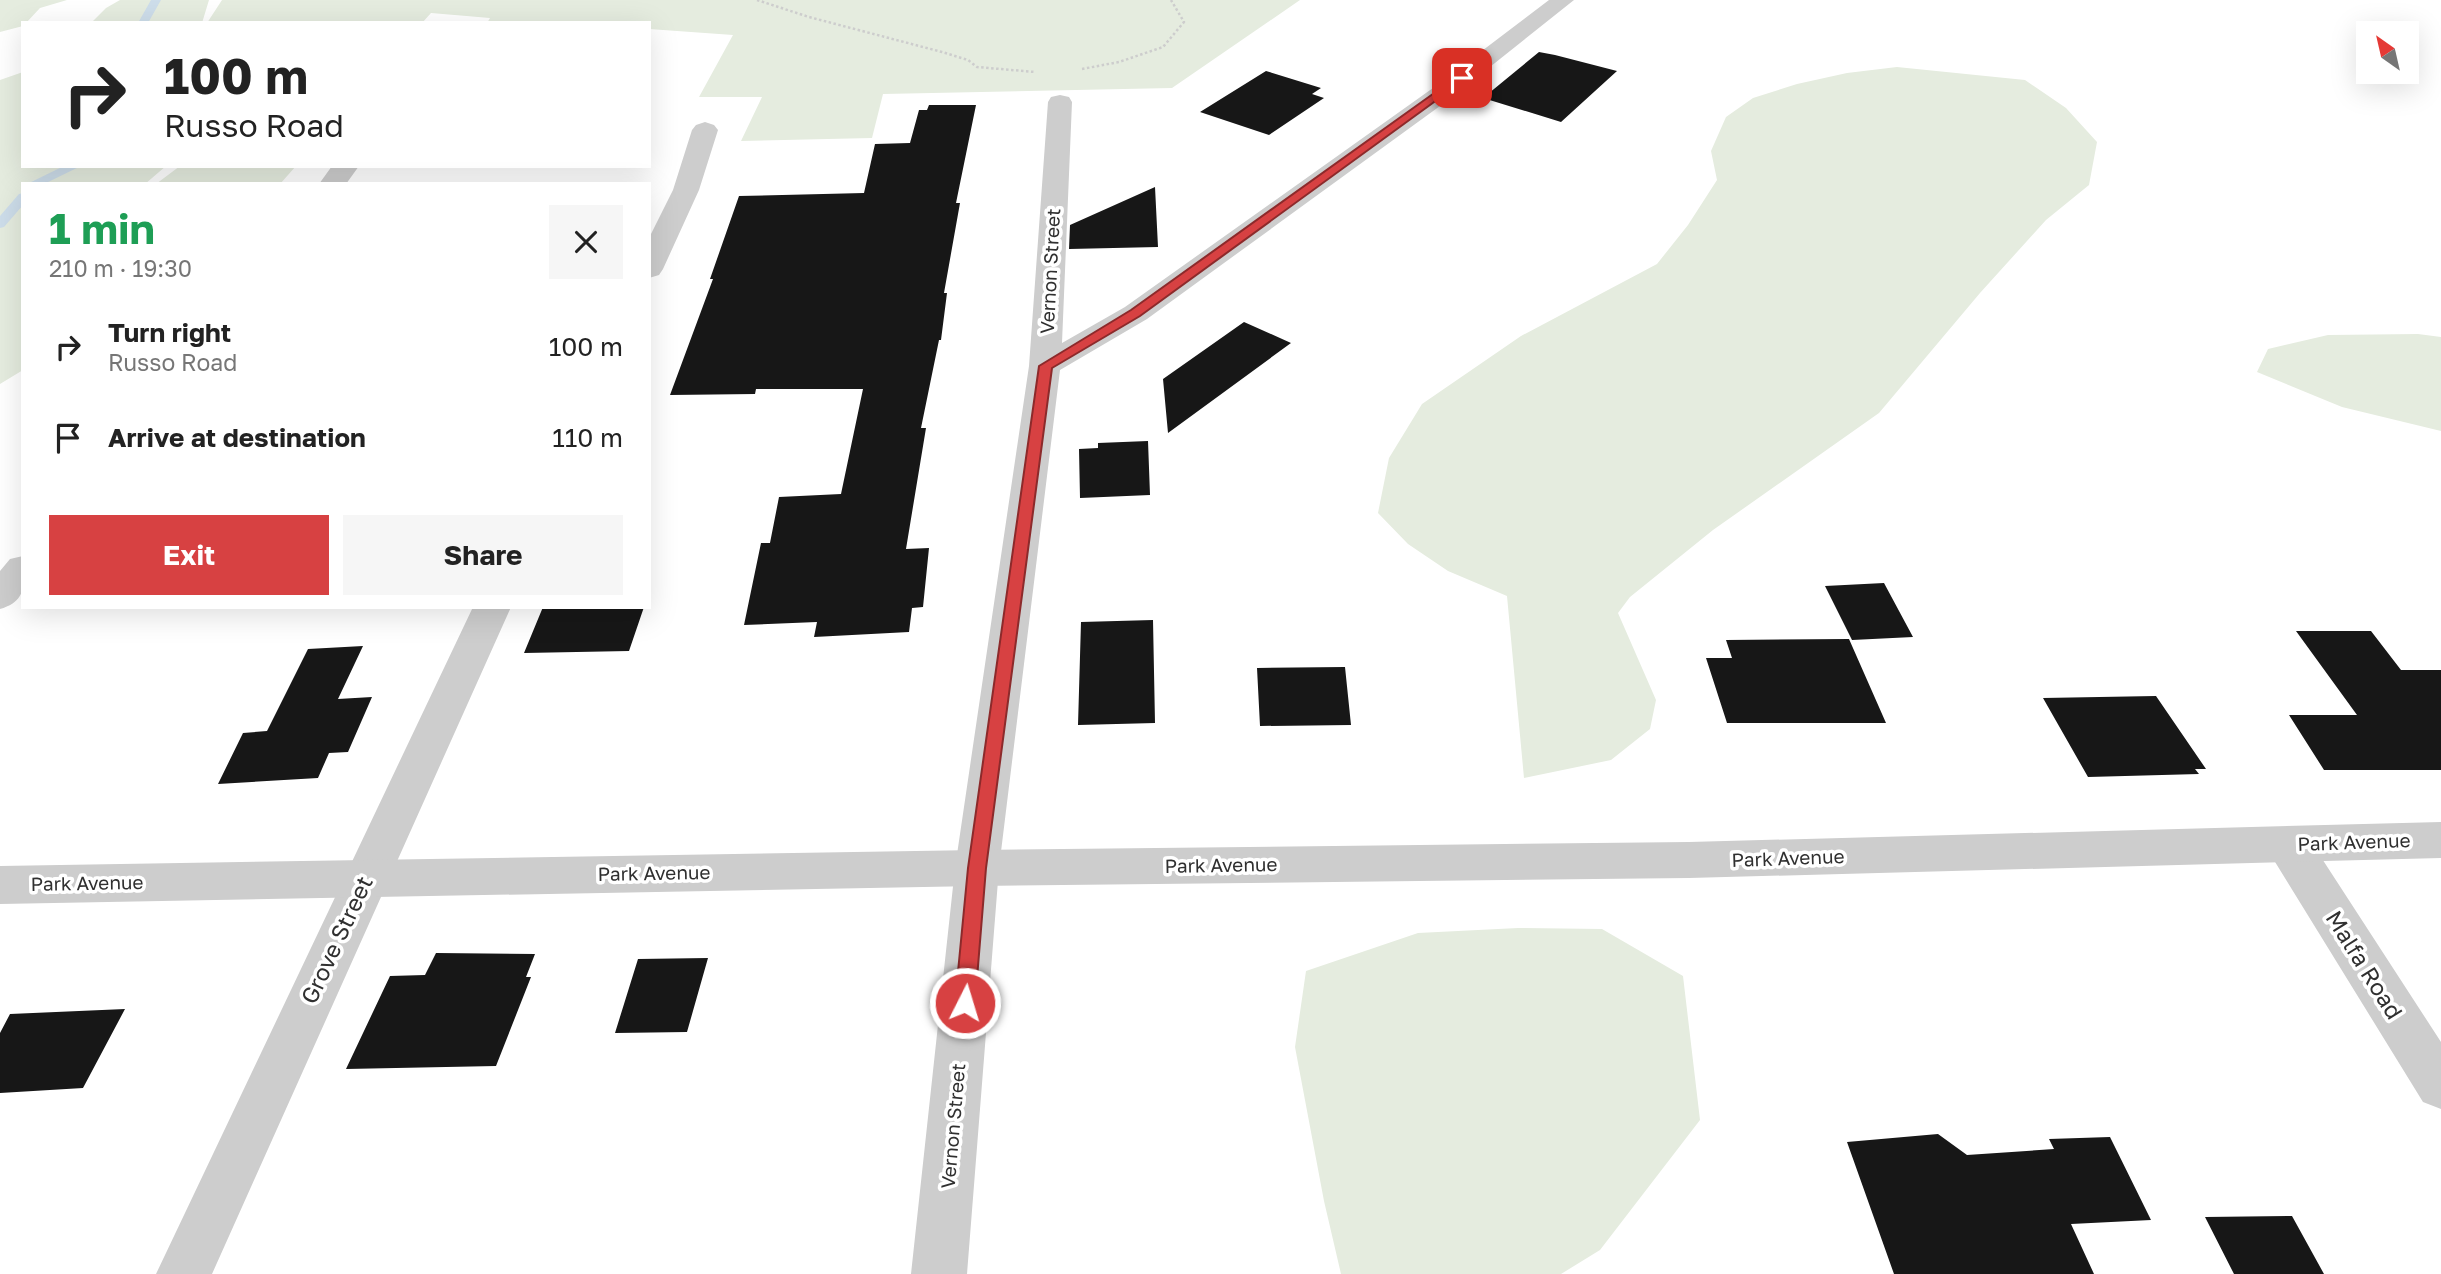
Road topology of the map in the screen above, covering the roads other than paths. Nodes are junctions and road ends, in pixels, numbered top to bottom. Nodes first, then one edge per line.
1 (1563, 0) edge
2 (1060, 102) dead end
3 (705, 130) dead end
4 (344, 168) edge
5 (334, 182) edge
6 (651, 266) edge
7 (1045, 366) junction
8 (21, 570) edge
9 (0, 596) edge
10 (491, 609) edge
11 (2441, 840) edge
12 (2288, 844) junction
13 (977, 868) junction
14 (366, 877) junction
15 (0, 885) edge
16 (2441, 1086) edge
17 (184, 1274) edge
18 (939, 1274) edge

1 - 7 street
2 - 7 street, Vernon Street
3 - 6 street
4 - 5 street
7 - 13 street, Vernon Street
8 - 9 street
10 - 14 street, Grove Street
11 - 12 street, Park Avenue
12 - 13 street, Park Avenue
12 - 16 street, Malfa Road
13 - 14 street, Park Avenue
13 - 18 street, Vernon Street
14 - 15 street, Park Avenue
14 - 17 street, Grove Street

